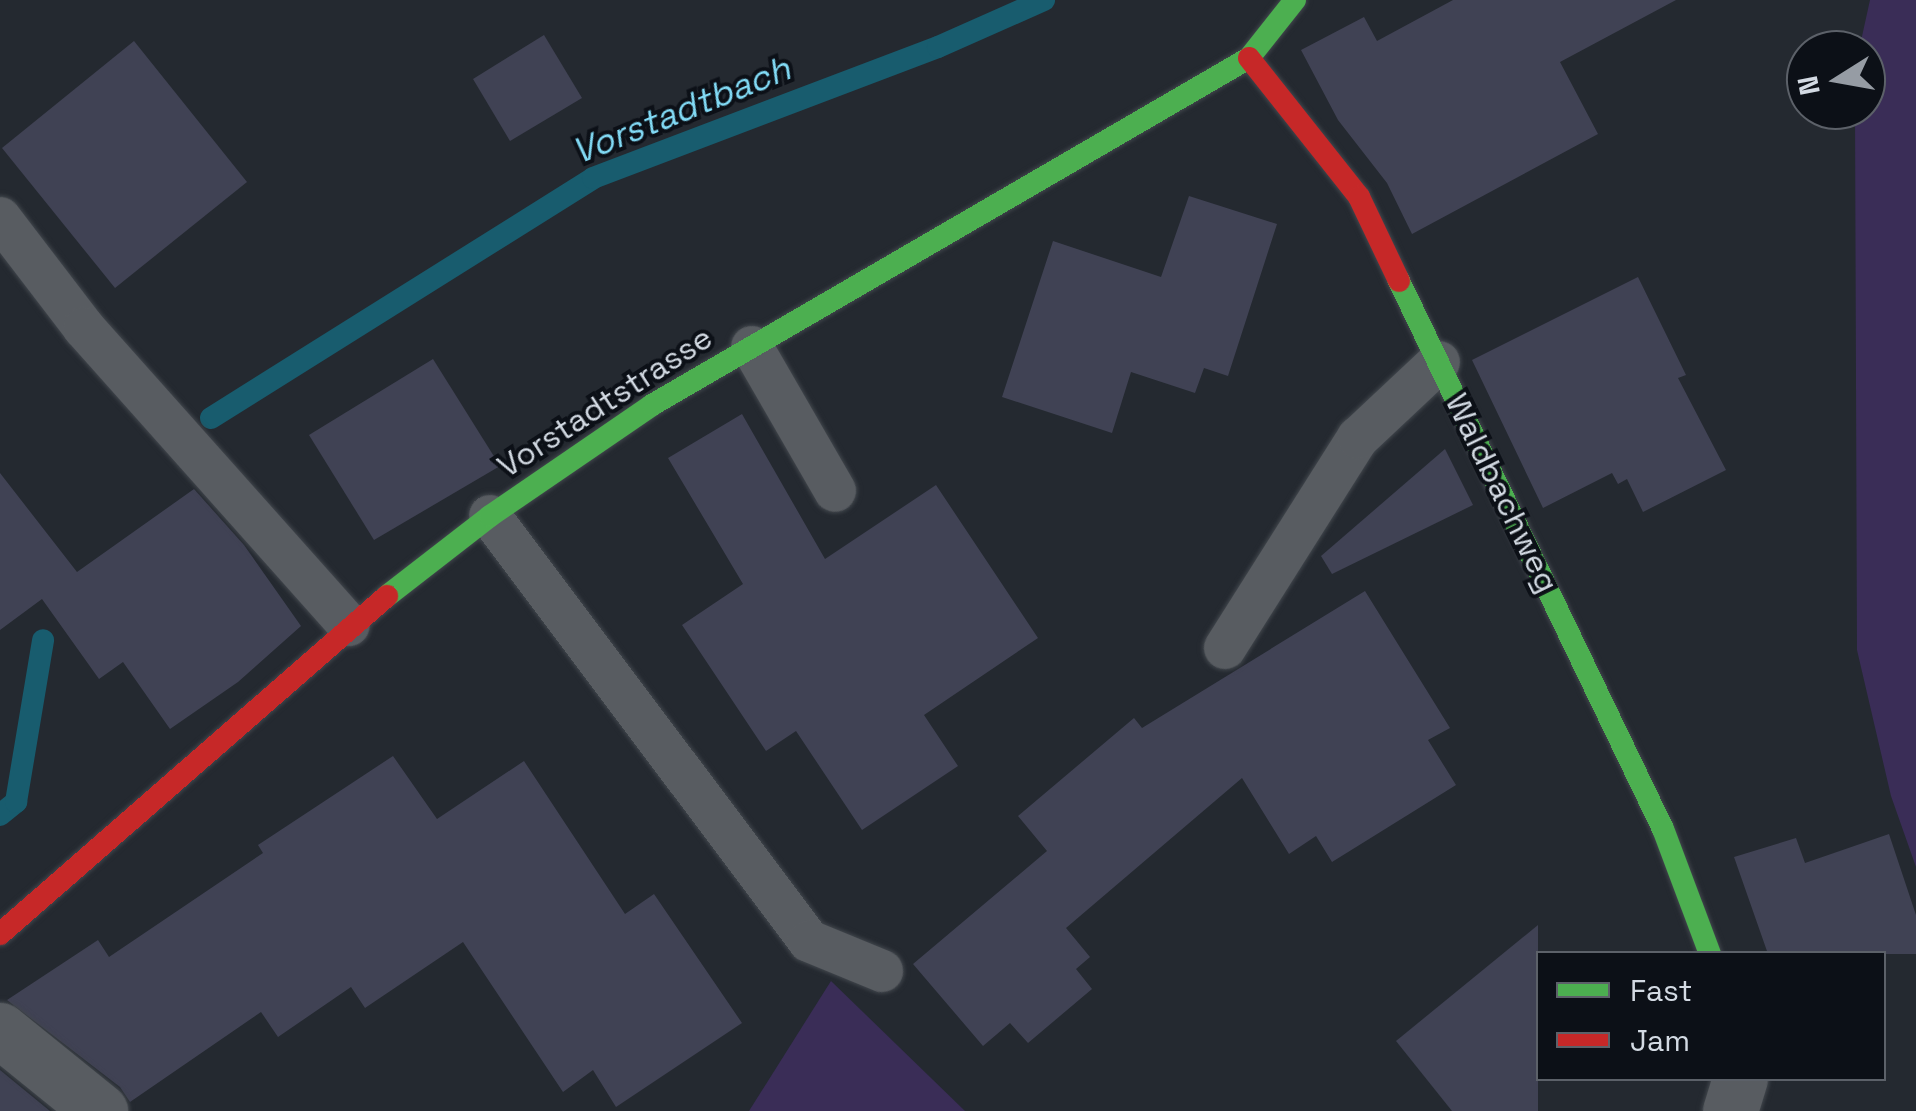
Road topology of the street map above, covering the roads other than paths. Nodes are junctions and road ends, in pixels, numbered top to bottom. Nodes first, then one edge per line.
1 (1295, 0) edge
2 (1249, 58) junction
3 (0, 218) edge
4 (752, 347) junction
5 (1439, 362) junction
6 (835, 491) dead end
7 (490, 516) junction
8 (349, 624) junction
9 (1225, 648) dead end
10 (0, 934) edge
11 (1709, 951) edge
12 (882, 971) dead end
13 (0, 1030) edge
14 (1739, 1081) edge
15 (100, 1111) edge
16 (1730, 1111) edge

1 - 2 street, Vorstadtstrasse
2 - 4 street, Vorstadtstrasse
2 - 5 street, Waldbachweg
3 - 8 lane
4 - 6 lane
4 - 7 street, Vorstadtstrasse
5 - 9 lane
5 - 11 street, Waldbachweg
7 - 8 street, Vorstadtstrasse
7 - 12 lane
8 - 10 street, Vorstadtstrasse
13 - 15 street
14 - 16 street

